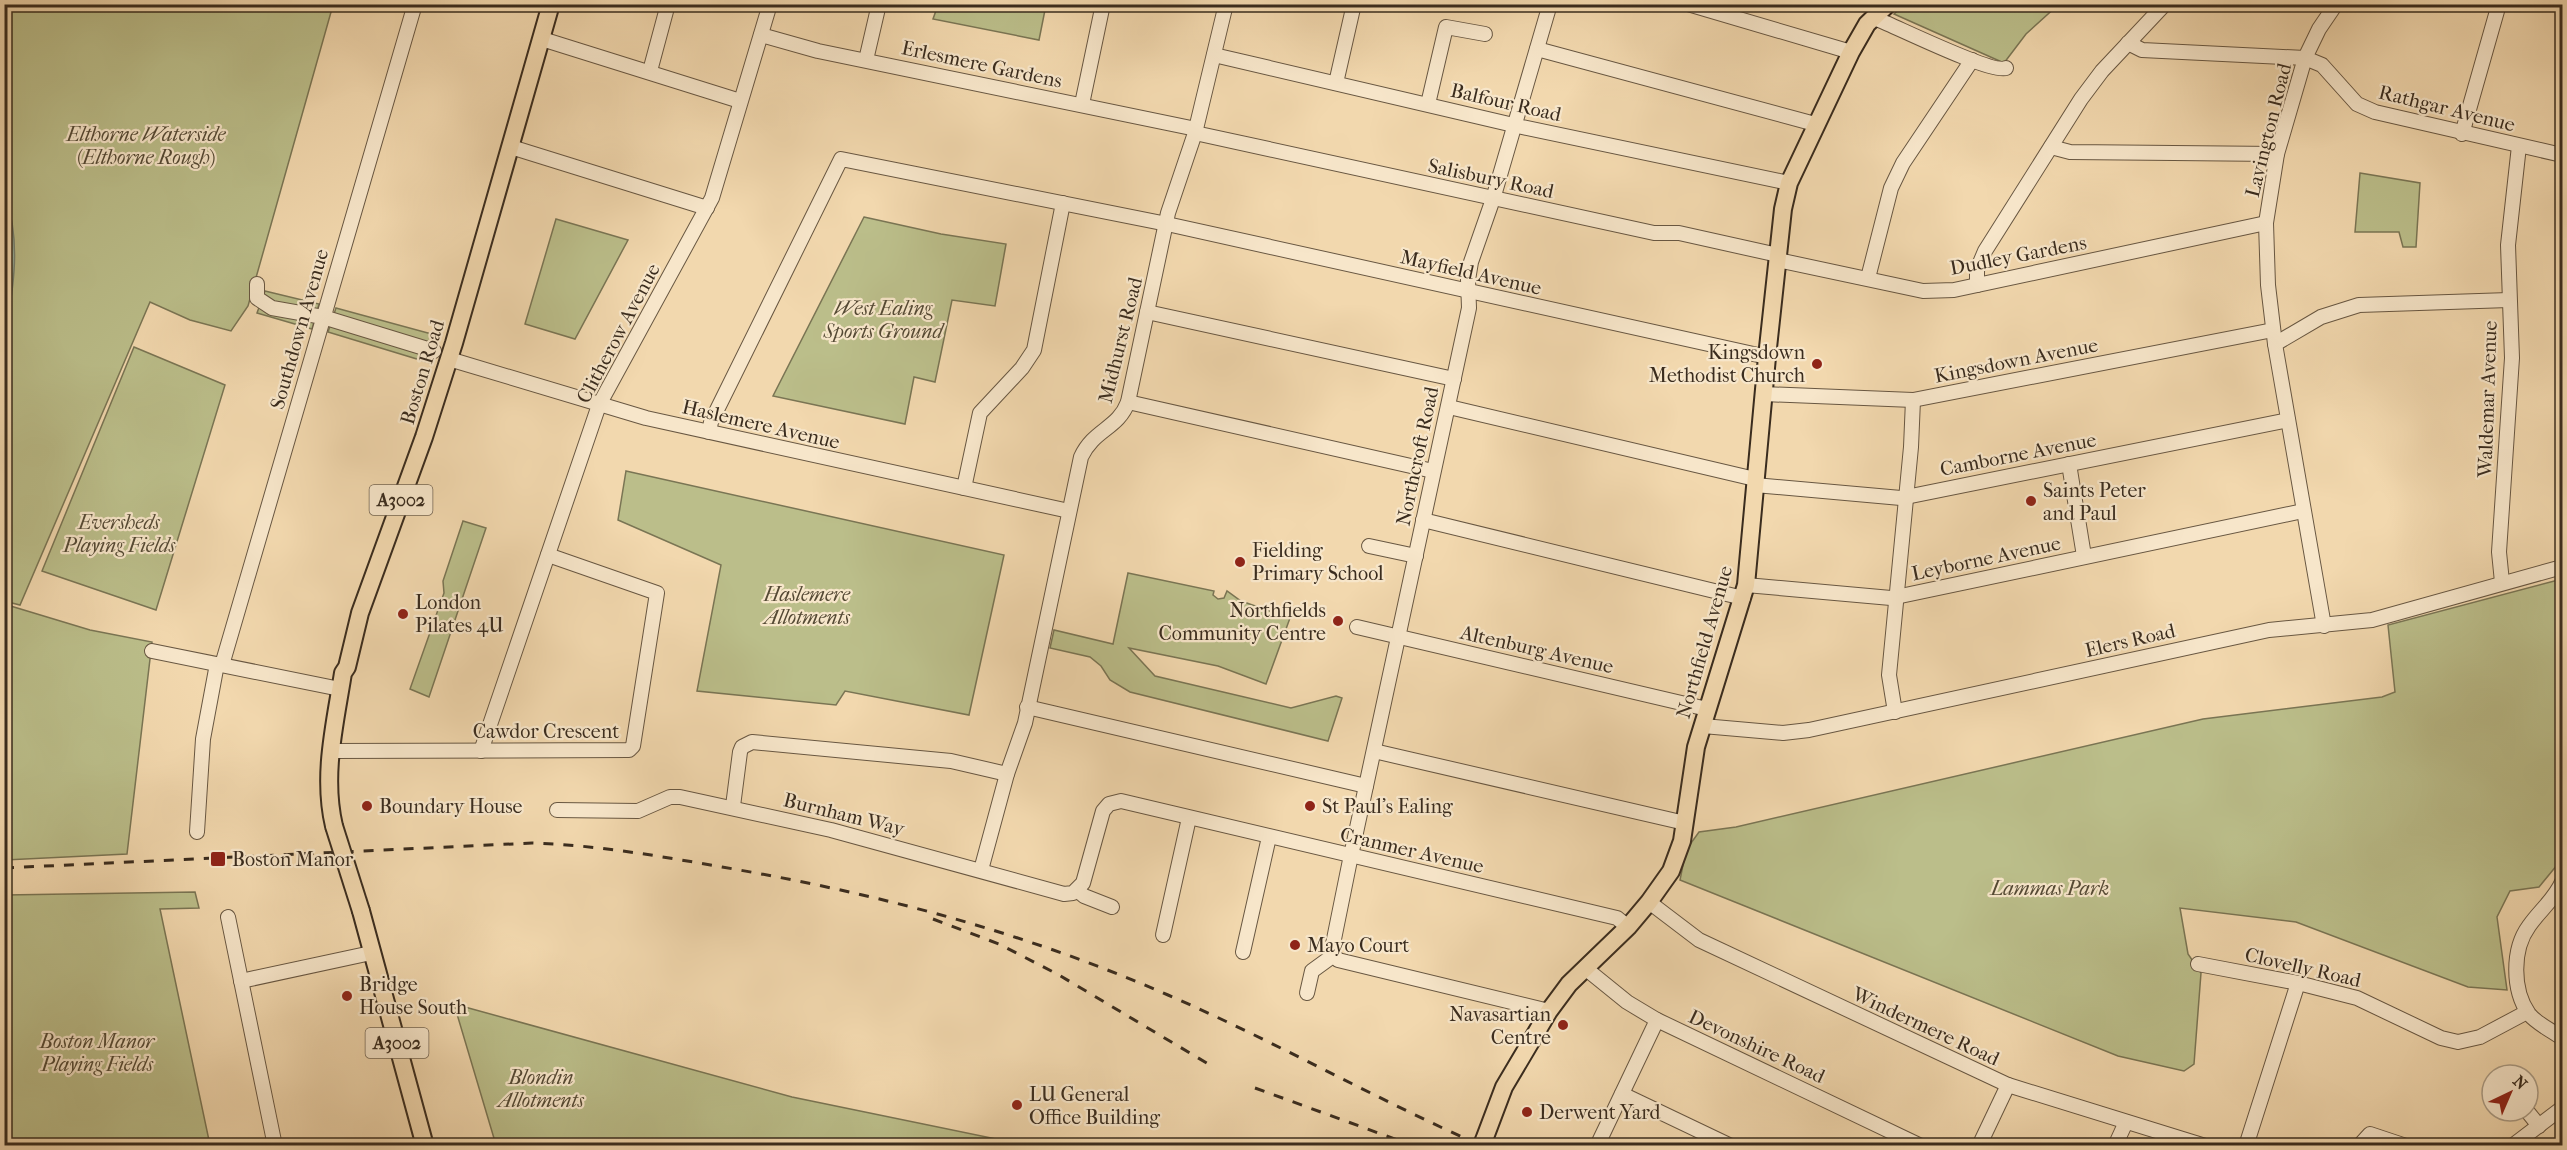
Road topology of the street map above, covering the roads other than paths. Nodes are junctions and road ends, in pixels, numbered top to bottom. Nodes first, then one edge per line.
1 (415, 4) edge
2 (551, 4) edge
3 (668, 4) edge
4 (770, 4) edge
5 (879, 4) edge
6 (1103, 4) edge
7 (1226, 4) edge
8 (1354, 4) edge
9 (1550, 4) edge
10 (1689, 4) edge
11 (2165, 4) edge
12 (2336, 4) edge
13 (2499, 4) edge
14 (1882, 10) edge
15 (1485, 34) dead end
16 (761, 35) junction
17 (542, 39) junction
18 (2128, 43) junction
19 (1537, 49) junction
20 (1851, 52) junction
21 (1214, 55) junction
22 (2305, 58) junction
23 (866, 60) junction
24 (1972, 60) junction
25 (2006, 68) dead end
26 (650, 71) junction
27 (1336, 83) junction
28 (741, 101) junction
29 (1082, 104) junction
30 (1428, 104) junction
31 (1514, 124) junction
32 (1815, 124) junction
33 (1196, 131) junction
34 (2462, 134) junction
35 (2519, 146) junction
36 (511, 147) junction
37 (2051, 147) junction
38 (2277, 154) junction
39 (2562, 155) edge
40 (1789, 183) junction
41 (1493, 199) junction
42 (1063, 203) junction
43 (707, 208) junction
44 (2266, 223) junction
45 (1167, 224) junction
46 (1778, 257) junction
47 (1868, 278) junction
48 (257, 284) dead end
49 (1977, 285) junction
50 (1469, 291) junction
51 (2509, 300) junction
52 (1147, 312) junction
53 (323, 317) junction
54 (2272, 330) junction
55 (2275, 344) junction
56 (442, 355) junction
57 (1767, 357) junction
58 (1454, 379) junction
59 (1764, 394) junction
60 (1913, 400) junction
61 (1128, 402) junction
62 (599, 405) junction
63 (1449, 407) junction
64 (2288, 420) junction
65 (709, 432) junction
66 (2068, 464) junction
67 (1432, 471) junction
68 (1755, 482) junction
69 (964, 488) junction
70 (1906, 497) junction
71 (1069, 511) junction
72 (2303, 511) junction
73 (1423, 520) junction
74 (1369, 546) dead end
75 (548, 555) junction
76 (1416, 556) junction
77 (2084, 556) junction
78 (2562, 567) edge
79 (2502, 582) junction
80 (1744, 591) junction
81 (1897, 597) junction
82 (2324, 626) junction
83 (1357, 627) dead end
84 (1398, 636) junction
85 (152, 651) dead end
86 (220, 664) junction
87 (340, 689) junction
88 (1027, 706) junction
89 (1707, 709) junction
90 (1894, 712) junction
91 (1703, 726) junction
92 (331, 751) junction
93 (481, 751) junction
94 (1374, 751) junction
95 (1007, 774) junction
96 (1366, 786) junction
97 (733, 806) junction
98 (557, 810) dead end
99 (1189, 818) junction
100 (1685, 824) junction
101 (197, 832) dead end
102 (1269, 837) junction
103 (1351, 855) junction
104 (981, 870) junction
105 (2562, 882) edge
106 (1077, 890) junction
107 (2558, 901) edge
108 (1649, 902) junction
109 (1112, 907) dead end
110 (228, 917) dead end
111 (1628, 927) junction
112 (1163, 934) dead end
113 (1243, 952) dead end
114 (371, 953) junction
115 (1334, 955) junction
116 (2198, 964) dead end
117 (1585, 968) junction
118 (241, 981) junction
119 (2298, 982) junction
120 (1307, 993) dead end
121 (1549, 1011) junction
122 (2527, 1012) junction
123 (1657, 1020) junction
124 (2562, 1038) edge
125 (2007, 1085) junction
126 (1622, 1094) junction
127 (2562, 1108) edge
128 (2126, 1122) junction
129 (2537, 1123) edge
130 (2539, 1126) junction
131 (1483, 1143) edge
132 (2360, 1143) edge
133 (275, 1146) edge
134 (425, 1146) edge
135 (1597, 1146) edge
136 (1731, 1146) edge
137 (1921, 1146) edge
138 (1979, 1146) edge
139 (2115, 1146) edge
140 (2205, 1146) edge
141 (2246, 1146) edge
142 (2406, 1146) edge
143 (2512, 1146) edge

1 - 53 street, Southdown Avenue
2 - 17 main road, Boston Road / A3002
3 - 26 street
4 - 16 street, Clitherow Avenue
5 - 23 street
6 - 29 street
7 - 21 street, Midhurst Road
8 - 27 street
9 - 19 street, Northcroft Road
10 - 20 street
11 - 18 street
12 - 22 street, Lavington Road
13 - 34 street
14 - 20 main road, Northfield Avenue
14 - 24 street
15 - 30 street
16 - 23 street, Erlesmere Gardens
16 - 28 street, Clitherow Avenue
17 - 26 street
17 - 36 main road, Boston Road / A3002
18 - 22 street
18 - 37 street
19 - 31 street, Northcroft Road
19 - 32 street
20 - 32 main road, Northfield Avenue
21 - 27 street, Balfour Road
21 - 33 street, Midhurst Road
22 - 34 street, Rathgar Avenue
22 - 38 street, Lavington Road
23 - 29 street, Erlesmere Gardens
24 - 25 street
24 - 47 street
26 - 28 street
27 - 30 street, Balfour Road
28 - 43 street, Clitherow Avenue
29 - 33 street, Erlesmere Gardens
30 - 31 street, Balfour Road
31 - 40 street, Balfour Road
31 - 41 street, Northcroft Road
32 - 40 main road, Northfield Avenue
33 - 41 street, Salisbury Road
33 - 45 street, Midhurst Road
34 - 35 street, Rathgar Avenue
35 - 39 street, Rathgar Avenue
35 - 51 street, Waldemar Avenue
36 - 43 street
36 - 56 main road, Boston Road / A3002
37 - 38 street
37 - 49 street
38 - 44 street, Lavington Road
40 - 46 main road, Northfield Avenue
41 - 46 street, Salisbury Road
41 - 50 street, Northcroft Road
42 - 45 street, Mayfield Avenue
42 - 65 street, Mayfield Avenue
42 - 69 street
43 - 62 street, Clitherow Avenue
44 - 49 street, Dudley Gardens
44 - 54 street, Lavington Road
45 - 50 street, Mayfield Avenue
45 - 52 street, Midhurst Road
46 - 47 street, Dudley Gardens
46 - 57 main road, Northfield Avenue
47 - 49 street, Dudley Gardens
48 - 53 street, Haslemere Avenue
50 - 57 street, Mayfield Avenue
50 - 58 street, Northcroft Road
51 - 55 street
51 - 79 street, Waldemar Avenue
52 - 58 street
52 - 61 street, Midhurst Road
53 - 56 street, Haslemere Avenue
53 - 86 street, Southdown Avenue
54 - 55 street, Lavington Road
54 - 60 street, Kingsdown Avenue
55 - 64 street, Lavington Road
56 - 62 street, Haslemere Avenue
56 - 87 main road, Boston Road / A3002
57 - 59 main road, Northfield Avenue
58 - 63 street, Northcroft Road
59 - 60 street, Kingsdown Avenue
59 - 68 main road, Northfield Avenue
60 - 70 street
61 - 67 street
61 - 71 street, Midhurst Road
62 - 65 street, Haslemere Avenue
62 - 75 street, Clitherow Avenue
63 - 67 street, Northcroft Road
63 - 68 street, Camborne Avenue
64 - 66 street, Camborne Avenue
64 - 72 street, Lavington Road
65 - 69 street, Haslemere Avenue
66 - 70 street, Camborne Avenue
66 - 77 street
67 - 73 street, Northcroft Road
68 - 70 street, Camborne Avenue
68 - 80 main road, Northfield Avenue
69 - 71 street, Haslemere Avenue
70 - 81 street
71 - 88 street, Midhurst Road
72 - 77 street, Leyborne Avenue
72 - 82 street, Lavington Road
73 - 76 street, Northcroft Road
73 - 80 street, Leyborne Avenue
74 - 76 street
75 - 93 street, Clitherow Avenue
75 - 93 street, Cawdor Crescent
76 - 84 street, Northcroft Road
77 - 81 street, Leyborne Avenue
78 - 79 street, Elers Road
79 - 82 street, Elers Road
80 - 81 street, Leyborne Avenue
80 - 89 main road, Northfield Avenue
81 - 90 street
82 - 90 street, Elers Road
83 - 84 street, Altenburg Avenue
84 - 89 street, Altenburg Avenue
84 - 94 street, Northcroft Road
85 - 86 street
86 - 87 street
86 - 101 street, Southdown Avenue
87 - 92 main road, Boston Road / A3002
88 - 95 street, Midhurst Road
88 - 96 street
89 - 91 main road, Northfield Avenue
90 - 91 street, Elers Road
91 - 100 main road, Northfield Avenue
92 - 93 street, Cawdor Crescent
92 - 114 main road, A3002, bridge
94 - 96 street, Northcroft Road
94 - 100 street
95 - 97 street
95 - 104 street, Midhurst Road
96 - 103 street, Northcroft Road
97 - 98 street, Burnham Way
97 - 104 street, Burnham Way
99 - 102 street, Cranmer Avenue
99 - 106 street, Cranmer Avenue
99 - 112 street
100 - 108 main road, Northfield Avenue
102 - 103 street, Cranmer Avenue
102 - 113 street
103 - 111 street, Cranmer Avenue
103 - 115 street, Northcroft Road
104 - 106 street, Burnham Way
105 - 107 street
106 - 109 street, Burnham Way
107 - 122 street
108 - 111 main road, Northfield Avenue
108 - 125 street, Windermere Road
110 - 118 street
111 - 117 main road, Northfield Avenue
114 - 118 street
114 - 134 main road, A3002
115 - 120 street
115 - 121 street
116 - 119 street, Clovelly Road
117 - 121 main road, Northfield Avenue
117 - 123 street, Devonshire Road
118 - 133 street
119 - 122 street, Clovelly Road
119 - 141 street
121 - 131 main road, Northfield Avenue
122 - 124 street
123 - 126 street
123 - 137 street, Devonshire Road
125 - 128 street, Windermere Road
125 - 138 street
126 - 135 street
126 - 136 street
127 - 130 street
128 - 139 street
128 - 140 street, Windermere Road
129 - 130 street
130 - 143 street
132 - 142 street

